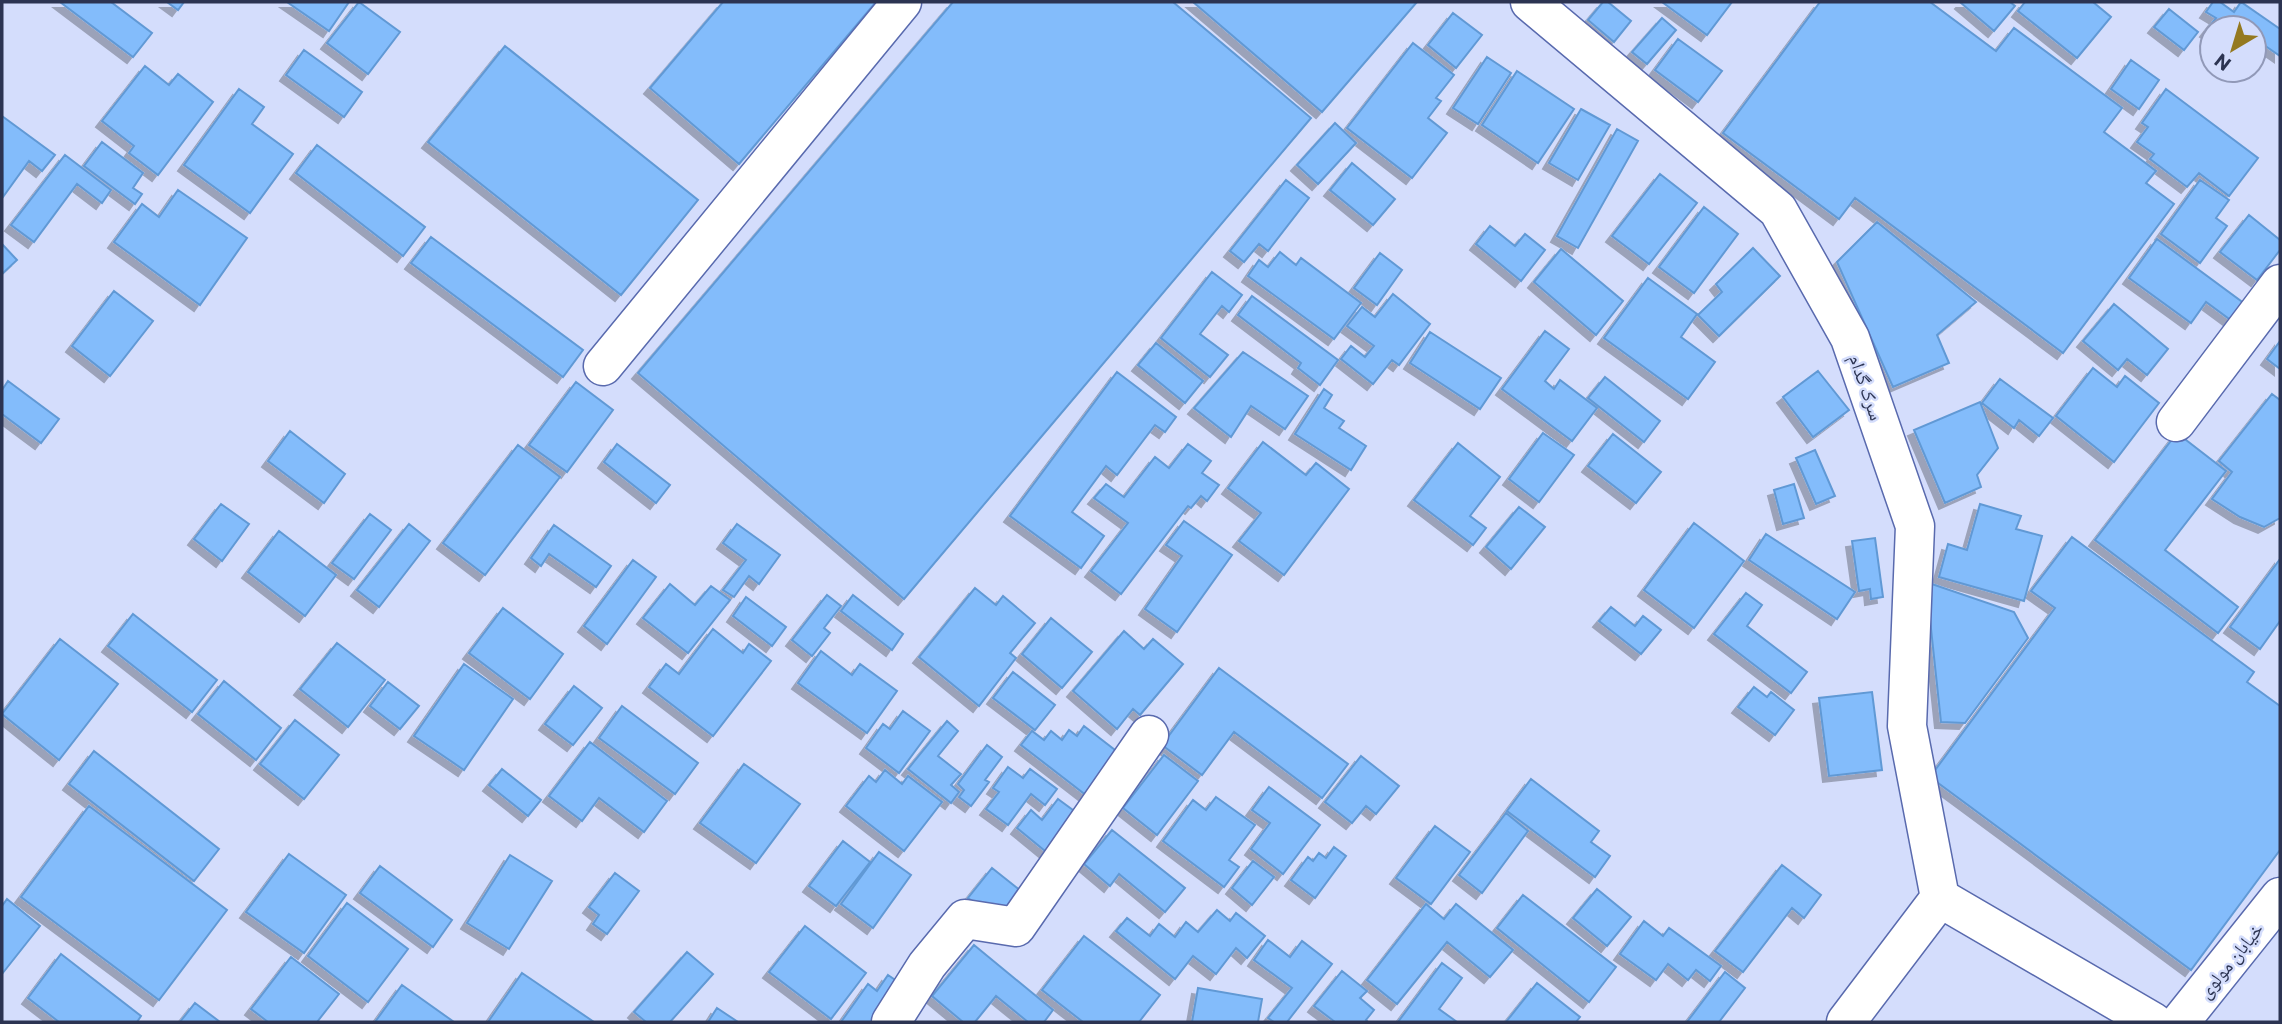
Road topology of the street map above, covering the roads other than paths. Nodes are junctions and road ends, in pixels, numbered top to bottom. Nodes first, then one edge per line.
1 (902, 2) edge
2 (1530, 2) edge
3 (2280, 284) edge
4 (603, 366) dead end
5 (2176, 422) dead end
6 (1149, 736) dead end
7 (2280, 897) edge
8 (1940, 898) junction
9 (891, 1022) edge
10 (1846, 1022) edge
11 (2153, 1022) edge
12 (2180, 1022) edge

1 - 4 street
2 - 8 street, سرک گدام
3 - 5 street
6 - 9 street
7 - 12 street, خیابان مولوی
8 - 10 street
8 - 11 street

